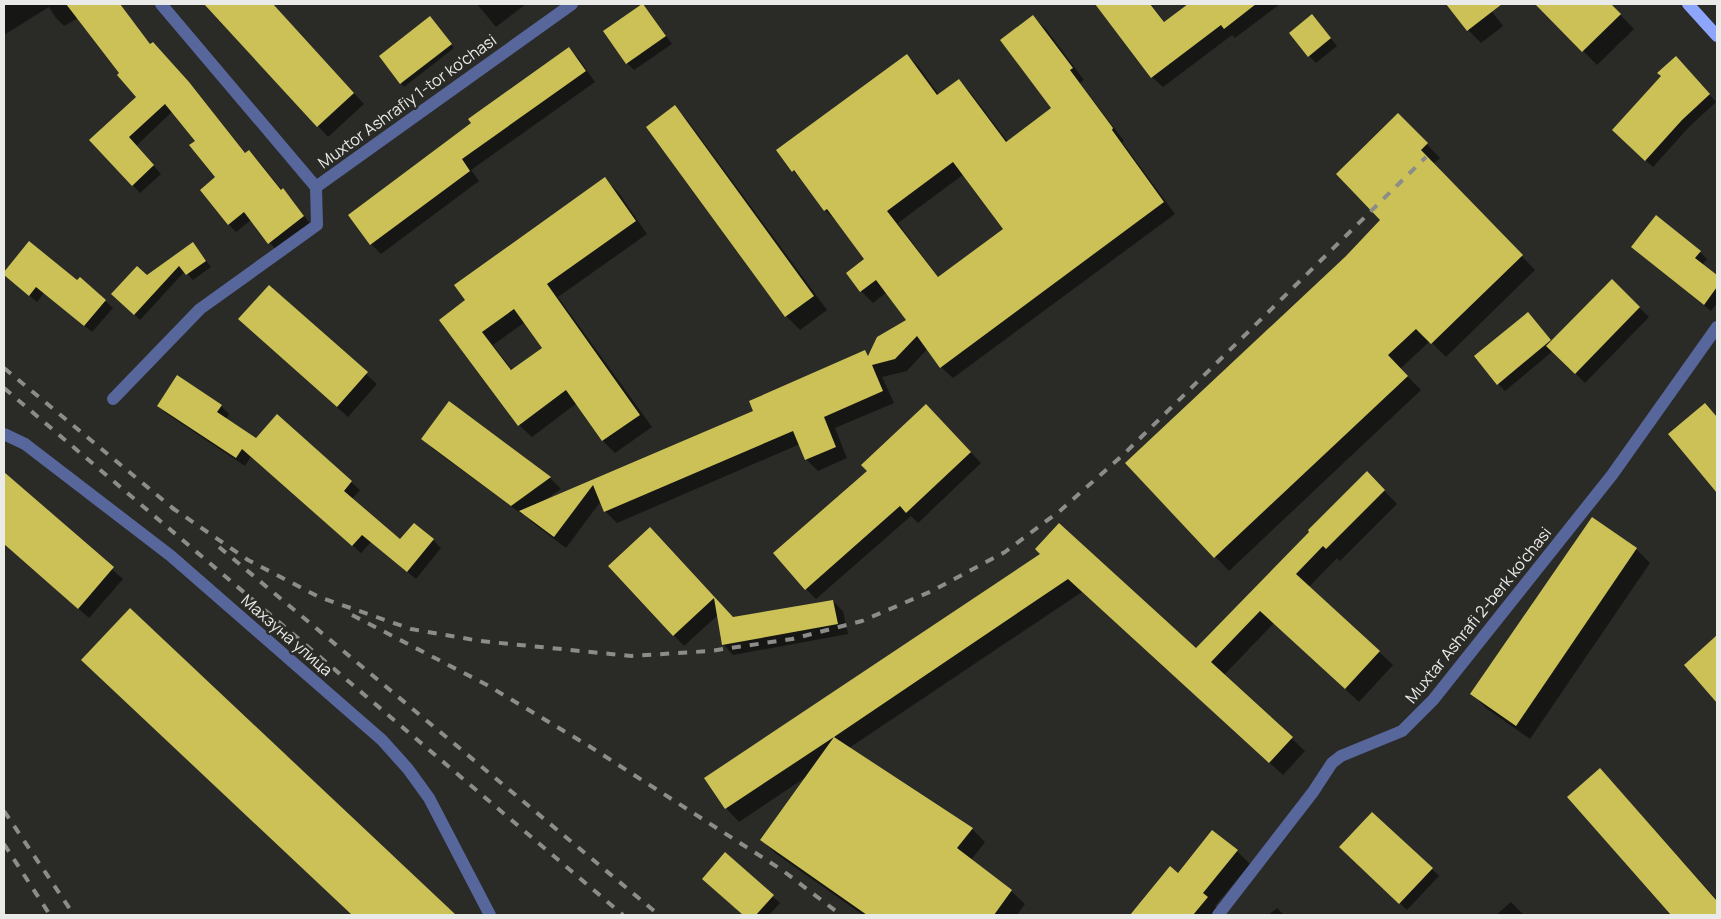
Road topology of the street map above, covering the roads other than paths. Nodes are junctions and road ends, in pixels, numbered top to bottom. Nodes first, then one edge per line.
1 (161, 4) edge
2 (572, 4) edge
3 (1688, 4) edge
4 (1717, 36) edge
5 (316, 187) junction
6 (1717, 327) edge
7 (113, 399) dead end
8 (4, 434) edge
9 (490, 915) edge
10 (1218, 915) edge

1 - 5 street
2 - 5 street, Muxtor Ashrafiy 1-tor ko'chasi
3 - 4 main road
5 - 7 street, Muxtor Ashrafiy 1-tor ko'chasi
6 - 10 street, Muxtar Ashrafi 2-berk ko'chasi
8 - 9 street, Махзуна улица

